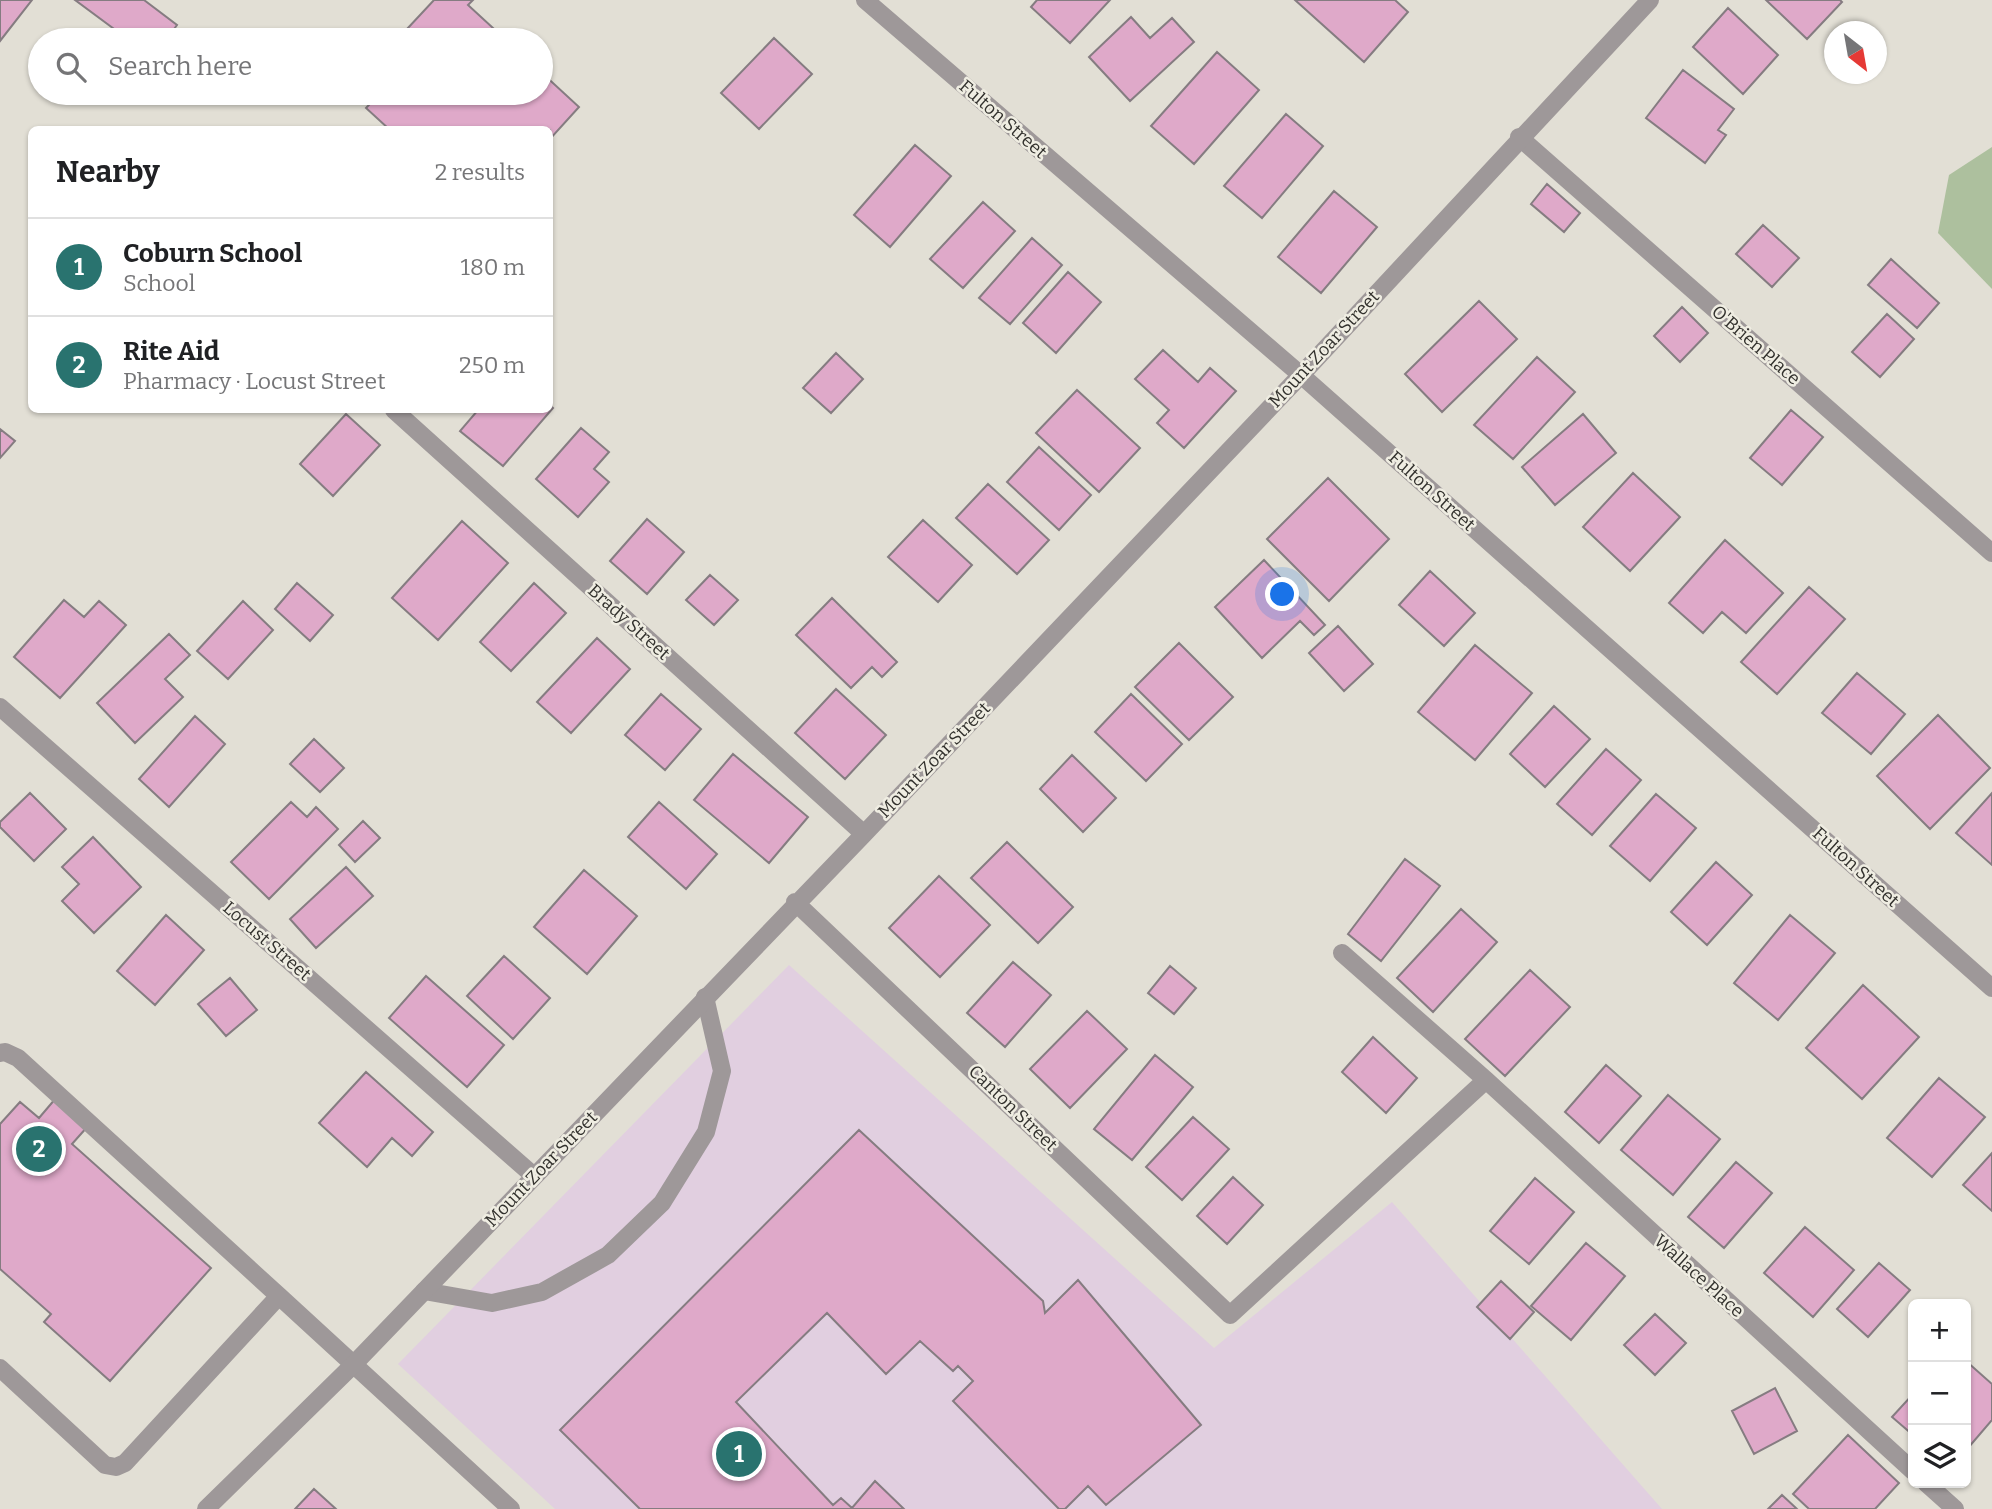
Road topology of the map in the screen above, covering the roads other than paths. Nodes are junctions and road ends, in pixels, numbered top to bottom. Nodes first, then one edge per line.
1 (865, 0) edge
2 (1650, 0) edge
3 (1519, 137) junction
4 (1301, 375) junction
5 (397, 413) edge
6 (1992, 553) edge
7 (0, 707) edge
8 (864, 834) junction
9 (795, 902) junction
10 (1342, 954) dead end
11 (1992, 988) edge
12 (705, 997) junction
13 (0, 1053) edge
14 (1486, 1080) junction
15 (534, 1176) junction
16 (424, 1292) junction
17 (279, 1296) junction
18 (353, 1366) junction
19 (0, 1368) edge
20 (1908, 1466) edge
21 (1932, 1488) edge
22 (206, 1509) edge
23 (511, 1509) edge
24 (1955, 1509) edge

1 - 4 street, Fulton Street
2 - 3 street, Mount Zoar Street
3 - 4 street, Mount Zoar Street
3 - 6 street, O'Brien Place
4 - 8 street, Mount Zoar Street
4 - 11 street, Fulton Street
5 - 8 street, Brady Street
7 - 15 street, Locust Street
8 - 9 street, Mount Zoar Street
9 - 12 street, Mount Zoar Street
9 - 14 street, Canton Street
10 - 14 street, Wallace Place
12 - 15 street, Mount Zoar Street
12 - 16 street
13 - 17 street
14 - 20 street, Wallace Place
15 - 16 street, Mount Zoar Street
16 - 18 street, Mount Zoar Street
17 - 18 street
17 - 19 street
18 - 22 street, Mount Zoar Street
18 - 23 street
21 - 24 street

